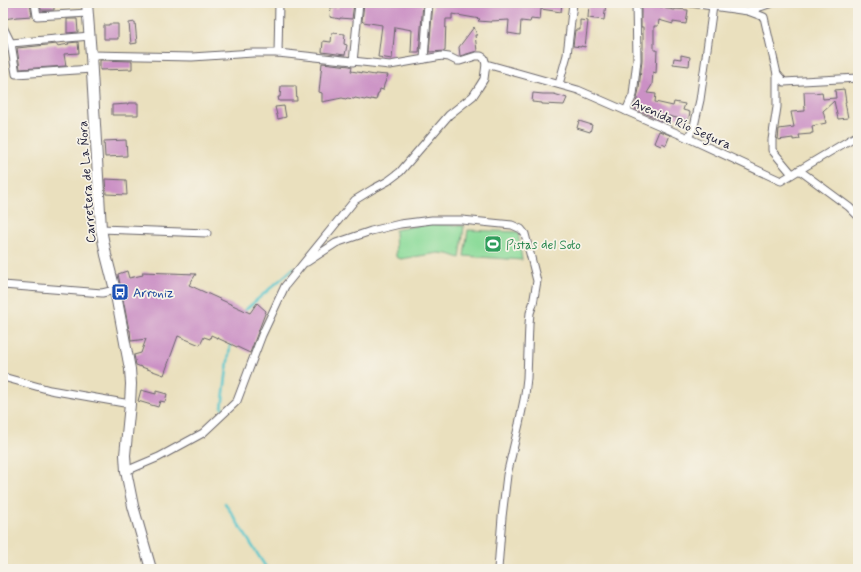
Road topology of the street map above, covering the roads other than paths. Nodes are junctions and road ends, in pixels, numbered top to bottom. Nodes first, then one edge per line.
1 (35, 3) edge
2 (279, 3) edge
3 (359, 3) edge
4 (428, 3) edge
5 (573, 3) edge
6 (636, 3) edge
7 (691, 3) edge
8 (772, 3) edge
9 (713, 6) junction
10 (87, 8) edge
11 (748, 11) junction
12 (3, 27) edge
13 (90, 36) junction
14 (11, 44) junction
15 (278, 53) junction
16 (91, 55) junction
17 (424, 60) junction
18 (353, 62) junction
19 (486, 64) junction
20 (92, 68) junction
21 (777, 74) junction
22 (858, 78) edge
23 (559, 84) junction
24 (626, 111) junction
25 (858, 135) edge
26 (688, 138) junction
27 (799, 170) junction
28 (792, 174) junction
29 (857, 214) edge
30 (101, 229) junction
31 (207, 232) dead end
32 (302, 265) junction
33 (3, 285) edge
34 (115, 290) junction
35 (3, 377) edge
36 (130, 404) junction
37 (126, 471) junction
38 (151, 569) edge
39 (498, 569) edge

1 - 10 street
2 - 15 street
3 - 18 street
4 - 17 street
5 - 23 street
6 - 24 street
7 - 9 street
8 - 11 street
9 - 11 street
9 - 26 street
10 - 13 main road, Carretera de La Ñora
11 - 21 street
12 - 14 street
13 - 14 street
13 - 16 main road, Carretera de La Ñora
14 - 20 street
15 - 16 street
15 - 18 street
16 - 20 main road, Carretera de La Ñora
17 - 18 street
17 - 19 street, Avenida Río Segura
19 - 23 street, Avenida Río Segura
19 - 32 street
20 - 30 main road, Carretera de La Ñora
21 - 22 street
21 - 28 street
23 - 24 street, Avenida Río Segura
24 - 26 street, Avenida Río Segura
25 - 27 street, Avenida Río Segura
26 - 28 street, Avenida Río Segura
27 - 28 street, Avenida Río Segura
27 - 29 street
30 - 31 street
30 - 34 main road, Carretera de La Ñora
32 - 37 street
32 - 39 street
33 - 34 street
34 - 36 main road, Carretera de La Ñora
35 - 36 street
36 - 37 main road, Carretera de La Ñora
37 - 38 main road, Carretera de La Ñora

